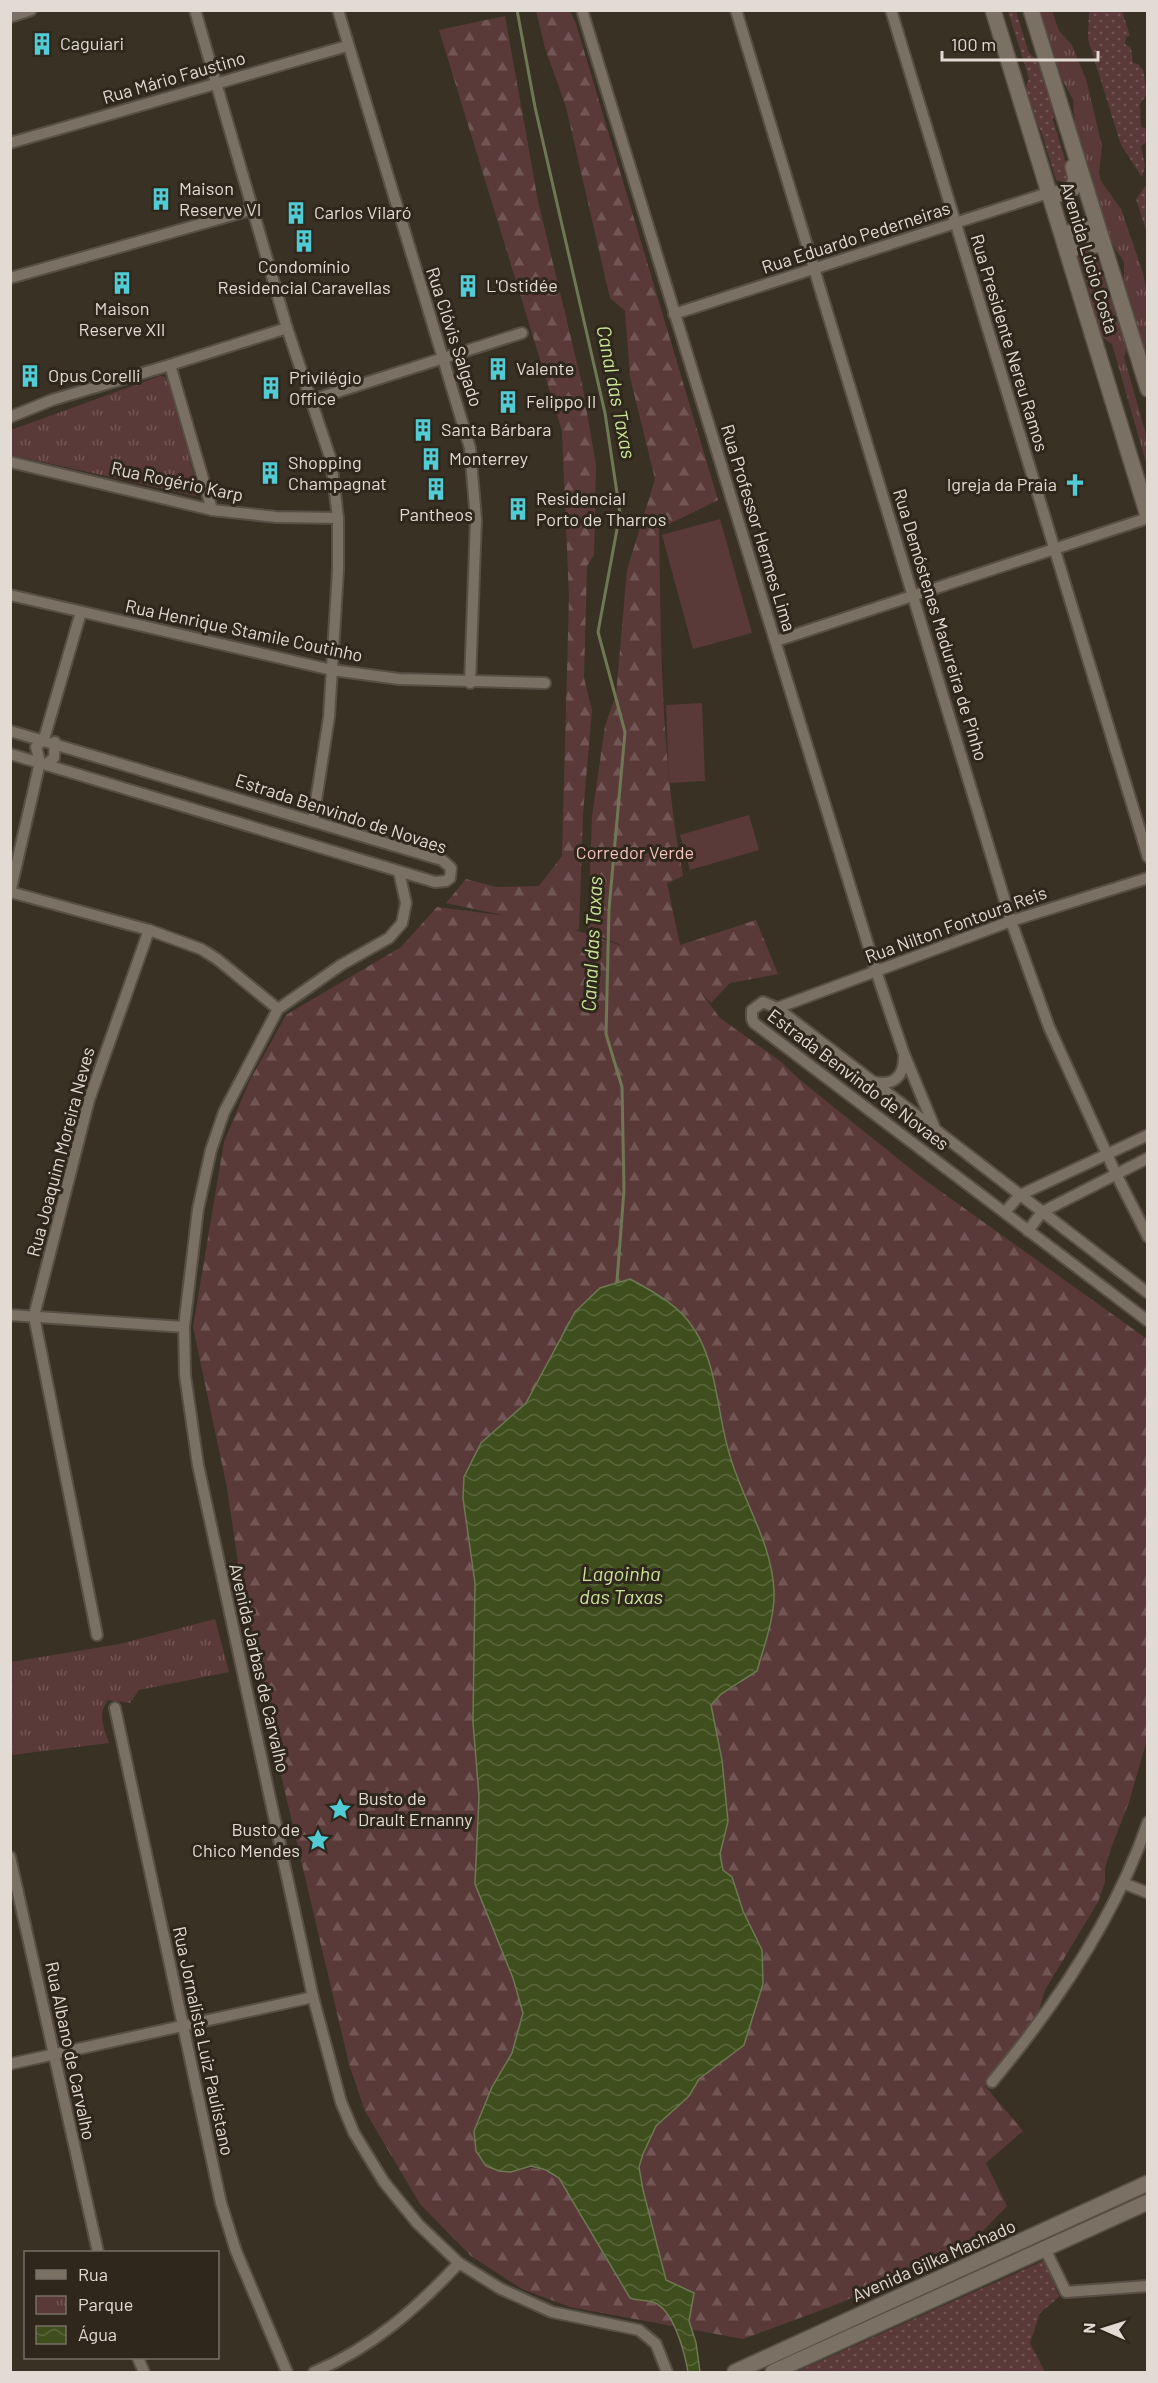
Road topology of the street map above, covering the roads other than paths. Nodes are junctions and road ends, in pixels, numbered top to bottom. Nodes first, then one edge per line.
1 (31, 10) edge
2 (195, 10) edge
3 (338, 10) edge
4 (582, 10) edge
5 (735, 10) edge
6 (891, 10) edge
7 (993, 10) edge
8 (1031, 10) edge
9 (10, 17) edge
10 (348, 46) junction
11 (218, 82) junction
12 (1070, 137) junction
13 (10, 142) edge
14 (1048, 192) junction
15 (254, 209) junction
16 (956, 224) junction
17 (1109, 267) junction
18 (814, 269) junction
19 (1075, 277) junction
20 (10, 278) edge
21 (675, 314) junction
22 (287, 328) junction
23 (522, 333) dead end
24 (441, 358) junction
25 (170, 365) junction
26 (1148, 389) edge
27 (312, 400) junction
28 (10, 417) edge
29 (10, 462) edge
30 (212, 510) junction
31 (1148, 517) edge
32 (338, 519) junction
33 (1053, 548) junction
34 (10, 595) edge
35 (914, 596) junction
36 (81, 612) junction
37 (776, 641) junction
38 (332, 670) junction
39 (470, 683) junction
40 (545, 683) dead end
41 (10, 731) edge
42 (50, 740) junction
43 (10, 754) edge
44 (43, 763) junction
45 (313, 820) junction
46 (1148, 857) edge
47 (399, 872) junction
48 (1148, 878) edge
49 (11, 892) edge
50 (1011, 921) junction
51 (149, 930) junction
52 (876, 971) junction
53 (777, 1008) junction
54 (278, 1009) junction
55 (904, 1054) junction
56 (874, 1082) junction
57 (936, 1131) junction
58 (1148, 1135) edge
59 (1107, 1155) junction
60 (1148, 1158) edge
61 (1116, 1174) junction
62 (1020, 1196) junction
63 (1005, 1212) junction
64 (1042, 1212) junction
65 (1028, 1231) junction
66 (1148, 1237) edge
67 (1148, 1279) edge
68 (1132, 1280) junction
69 (1148, 1293) edge
70 (10, 1315) edge
71 (34, 1316) junction
72 (1148, 1321) edge
73 (184, 1327) junction
74 (97, 1635) dead end
75 (115, 1708) dead end
76 (1148, 1822) edge
77 (10, 1857) edge
78 (1123, 1883) junction
79 (1148, 1893) edge
80 (313, 1997) junction
81 (184, 2027) junction
82 (54, 2056) junction
83 (10, 2064) edge
84 (992, 2082) dead end
85 (1148, 2183) edge
86 (1148, 2202) edge
87 (1046, 2249) junction
88 (98, 2251) edge
89 (1003, 2251) junction
90 (459, 2263) junction
91 (1010, 2266) junction
92 (1148, 2286) edge
93 (138, 2359) edge
94 (144, 2373) edge
95 (286, 2373) edge
96 (314, 2373) edge
97 (668, 2373) edge
98 (735, 2373) edge
99 (773, 2373) edge

1 - 9 street
2 - 11 street
3 - 10 street, Rua Clóvis Salgado
4 - 21 street, Rua Professor Hermes Lima
5 - 18 street, Rua Demóstenes Madureira de Pinho
6 - 16 street, Rua Presidente Nereu Ramos
7 - 14 main road, Avenida Lúcio Costa
8 - 12 main road, Avenida Lúcio Costa
10 - 11 street, Rua Mário Faustino
10 - 24 street, Rua Clóvis Salgado
11 - 13 street, Rua Mário Faustino
11 - 15 street
12 - 14 main road
12 - 17 main road, Avenida Lúcio Costa
14 - 16 street, Rua Eduardo Pederneiras
14 - 19 main road, Avenida Lúcio Costa
15 - 20 street
15 - 22 street
16 - 18 street, Rua Eduardo Pederneiras
16 - 33 street, Rua Presidente Nereu Ramos
17 - 19 main road
17 - 26 main road, Avenida Lúcio Costa
18 - 21 street, Rua Eduardo Pederneiras
18 - 35 street, Rua Demóstenes Madureira de Pinho
19 - 31 main road, Avenida Lúcio Costa
21 - 37 street, Rua Professor Hermes Lima
22 - 25 street
22 - 27 street
23 - 24 street
24 - 27 street
24 - 39 street, Rua Clóvis Salgado
25 - 28 street
25 - 30 street
27 - 32 street
29 - 30 street, Rua Rogério Karp
30 - 32 street, Rua Rogério Karp
31 - 33 street
32 - 38 street
33 - 35 street
33 - 46 street, Rua Presidente Nereu Ramos
34 - 36 street, Rua Henrique Stamile Coutinho
35 - 37 street
35 - 50 street, Rua Demóstenes Madureira de Pinho
36 - 38 street, Rua Henrique Stamile Coutinho
36 - 42 street
37 - 52 street, Rua Professor Hermes Lima
38 - 39 street, Rua Henrique Stamile Coutinho
38 - 45 street
39 - 40 street, Rua Henrique Stamile Coutinho
41 - 42 street, Estrada Benvindo de Novaes
42 - 44 street
42 - 44 street
42 - 45 street, Estrada Benvindo de Novaes
43 - 44 street, Estrada Benvindo de Novaes
44 - 47 street, Estrada Benvindo de Novaes
44 - 49 street
45 - 47 street, Estrada Benvindo de Novaes
47 - 54 street, Avenida Jarbas de Carvalho
48 - 50 street, Rua Nilton Fontoura Reis
49 - 51 street
50 - 52 street, Rua Nilton Fontoura Reis
50 - 59 street, Rua Demóstenes Madureira de Pinho
51 - 54 street
51 - 71 street, Rua Joaquim Moreira Neves
52 - 53 street, Rua Nilton Fontoura Reis
52 - 55 street, Rua Professor Hermes Lima
53 - 56 street, Estrada Benvindo de Novaes
53 - 63 street, Estrada Benvindo de Novaes
54 - 73 street, Avenida Jarbas de Carvalho
55 - 56 street
55 - 57 street, Rua Professor Hermes Lima
56 - 57 street, Estrada Benvindo de Novaes
57 - 62 street, Estrada Benvindo de Novaes
58 - 59 street
59 - 61 street, Rua Demóstenes Madureira de Pinho
59 - 62 street
60 - 61 street
61 - 64 street
61 - 66 street, Rua Demóstenes Madureira de Pinho
62 - 63 street
62 - 64 street, Estrada Benvindo de Novaes
63 - 65 street, Estrada Benvindo de Novaes
64 - 65 street
64 - 68 street, Estrada Benvindo de Novaes
65 - 72 street, Estrada Benvindo de Novaes
67 - 68 street
68 - 69 street, Estrada Benvindo de Novaes
70 - 71 street
71 - 73 street
71 - 74 street, Rua Joaquim Moreira Neves
73 - 80 street, Avenida Jarbas de Carvalho
75 - 81 street, Rua Jornalista Luiz Paulistano
76 - 78 street
77 - 82 street, Rua Albano de Carvalho
78 - 79 street
78 - 84 street
80 - 81 street
80 - 90 street, Avenida Jarbas de Carvalho
81 - 82 street
81 - 95 street, Rua Jornalista Luiz Paulistano
82 - 83 street
82 - 88 street, Rua Albano de Carvalho
85 - 89 main road, Avenida Gilka Machado
86 - 87 main road, Avenida Gilka Machado
87 - 91 main road, Avenida Gilka Machado
87 - 92 street
89 - 91 main road
89 - 98 main road, Avenida Gilka Machado
90 - 96 street
90 - 97 street, Avenida Jarbas de Carvalho
91 - 99 main road, Avenida Gilka Machado
93 - 94 street

